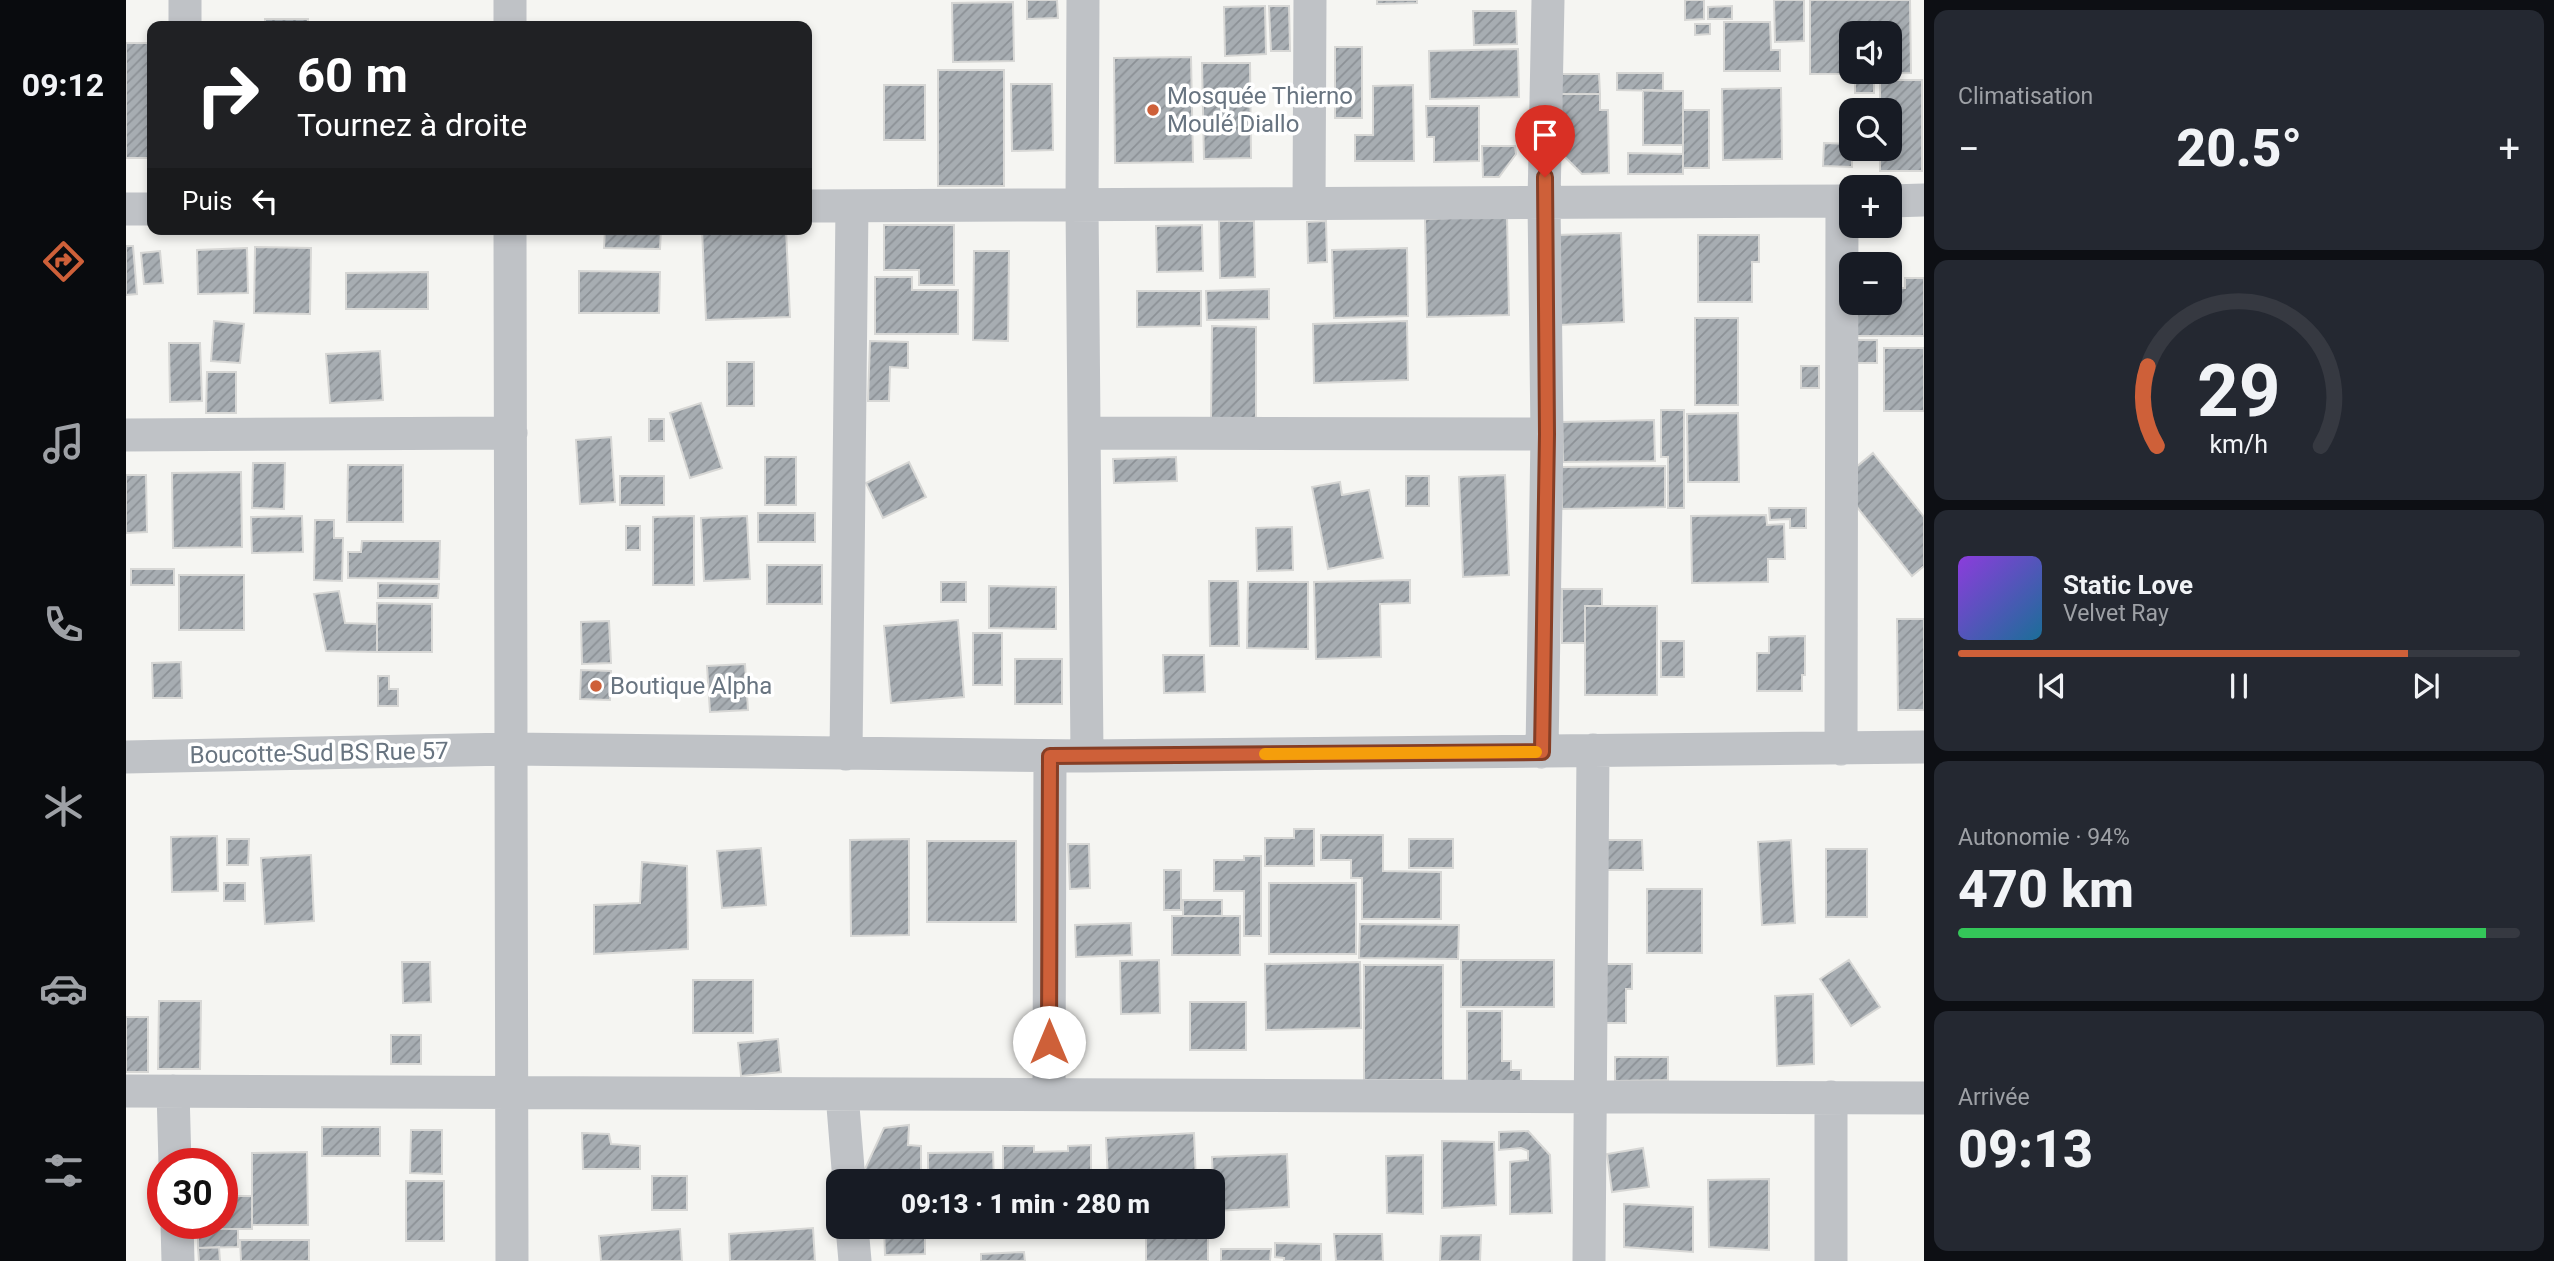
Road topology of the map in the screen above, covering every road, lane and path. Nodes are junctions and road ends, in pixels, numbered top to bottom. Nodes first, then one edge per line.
1 (185, 0) edge
2 (510, 0) edge
3 (1083, 0) edge
4 (1310, 0) edge
5 (1548, 0) edge
6 (185, 21) edge
7 (510, 21) edge
8 (1924, 200) edge
9 (1839, 201) edge
10 (1902, 201) edge
11 (1545, 202) junction
12 (1309, 203) junction
13 (1082, 205) junction
14 (812, 206) edge
15 (852, 206) junction
16 (126, 209) edge
17 (147, 209) edge
18 (510, 235) edge
19 (1847, 238) edge
20 (510, 433) junction
21 (1086, 433) junction
22 (1547, 434) junction
23 (126, 435) edge
24 (1924, 747) edge
25 (511, 749) junction
26 (1841, 749) junction
27 (1593, 750) junction
28 (1542, 752) junction
29 (846, 754) junction
30 (1050, 756) junction
31 (1087, 756) junction
32 (126, 757) edge
33 (126, 1091) edge
34 (173, 1091) junction
35 (512, 1092) junction
36 (842, 1094) junction
37 (1049, 1094) junction
38 (1591, 1096) junction
39 (1831, 1097) junction
40 (1924, 1098) edge
41 (175, 1148) edge
42 (848, 1169) edge
43 (177, 1239) edge
44 (853, 1239) edge
45 (178, 1261) edge
46 (512, 1261) edge
47 (855, 1261) edge
48 (1589, 1261) edge
49 (1831, 1261) edge

1 - 6 street
2 - 7 street
3 - 13 street
4 - 12 street
5 - 11 street
8 - 10 street
9 - 11 street
11 - 12 street
11 - 22 street
12 - 13 street
13 - 15 street
13 - 21 street
14 - 15 street
15 - 29 street
16 - 17 street
18 - 20 street
19 - 26 street
20 - 23 street
20 - 25 street
21 - 22 street
21 - 31 street
22 - 28 street
24 - 26 street, Boucotte-Sud BS Rue 57
25 - 29 street, Boucotte-Sud BS Rue 57
25 - 32 street, Boucotte-Sud BS Rue 57
25 - 35 street
26 - 27 street, Boucotte-Sud BS Rue 57
27 - 28 street, Boucotte-Sud BS Rue 57
27 - 38 street
28 - 31 street, Boucotte-Sud BS Rue 57
29 - 30 street, Boucotte-Sud BS Rue 57
30 - 31 street, Boucotte-Sud BS Rue 57
30 - 37 street
33 - 34 street
34 - 35 street
34 - 41 street
35 - 36 street
35 - 46 street
36 - 37 street
36 - 42 street
37 - 38 street
38 - 39 street
38 - 48 street
39 - 40 street
39 - 49 street
43 - 45 street
44 - 47 street

